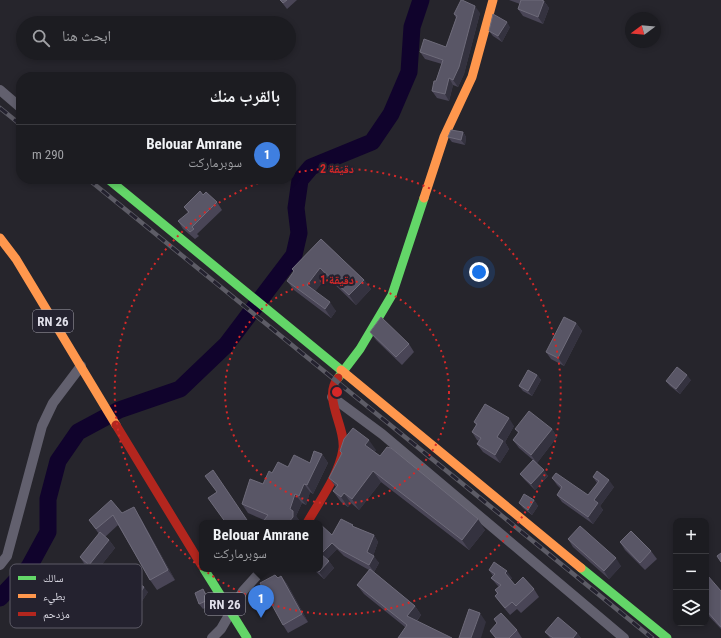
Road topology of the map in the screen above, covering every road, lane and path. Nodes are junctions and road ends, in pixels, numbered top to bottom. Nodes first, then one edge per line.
1 (493, 0) edge
2 (0, 90) edge
3 (16, 104) edge
4 (114, 184) edge
5 (0, 238) edge
6 (81, 366) junction
7 (342, 372) junction
8 (332, 397) junction
9 (309, 520) edge
10 (199, 561) edge
11 (0, 565) edge
12 (206, 572) edge
13 (260, 572) edge
14 (231, 613) junction
15 (212, 638) edge
16 (248, 638) edge
17 (624, 638) edge
18 (667, 638) edge

1 - 7 street
2 - 3 street
4 - 7 street
5 - 6 street, RN 26
6 - 10 street, RN 26
6 - 11 street
7 - 8 street
7 - 18 street
8 - 9 street
8 - 17 street
12 - 14 street, RN 26
13 - 14 street
14 - 15 street
14 - 16 street, RN 26

